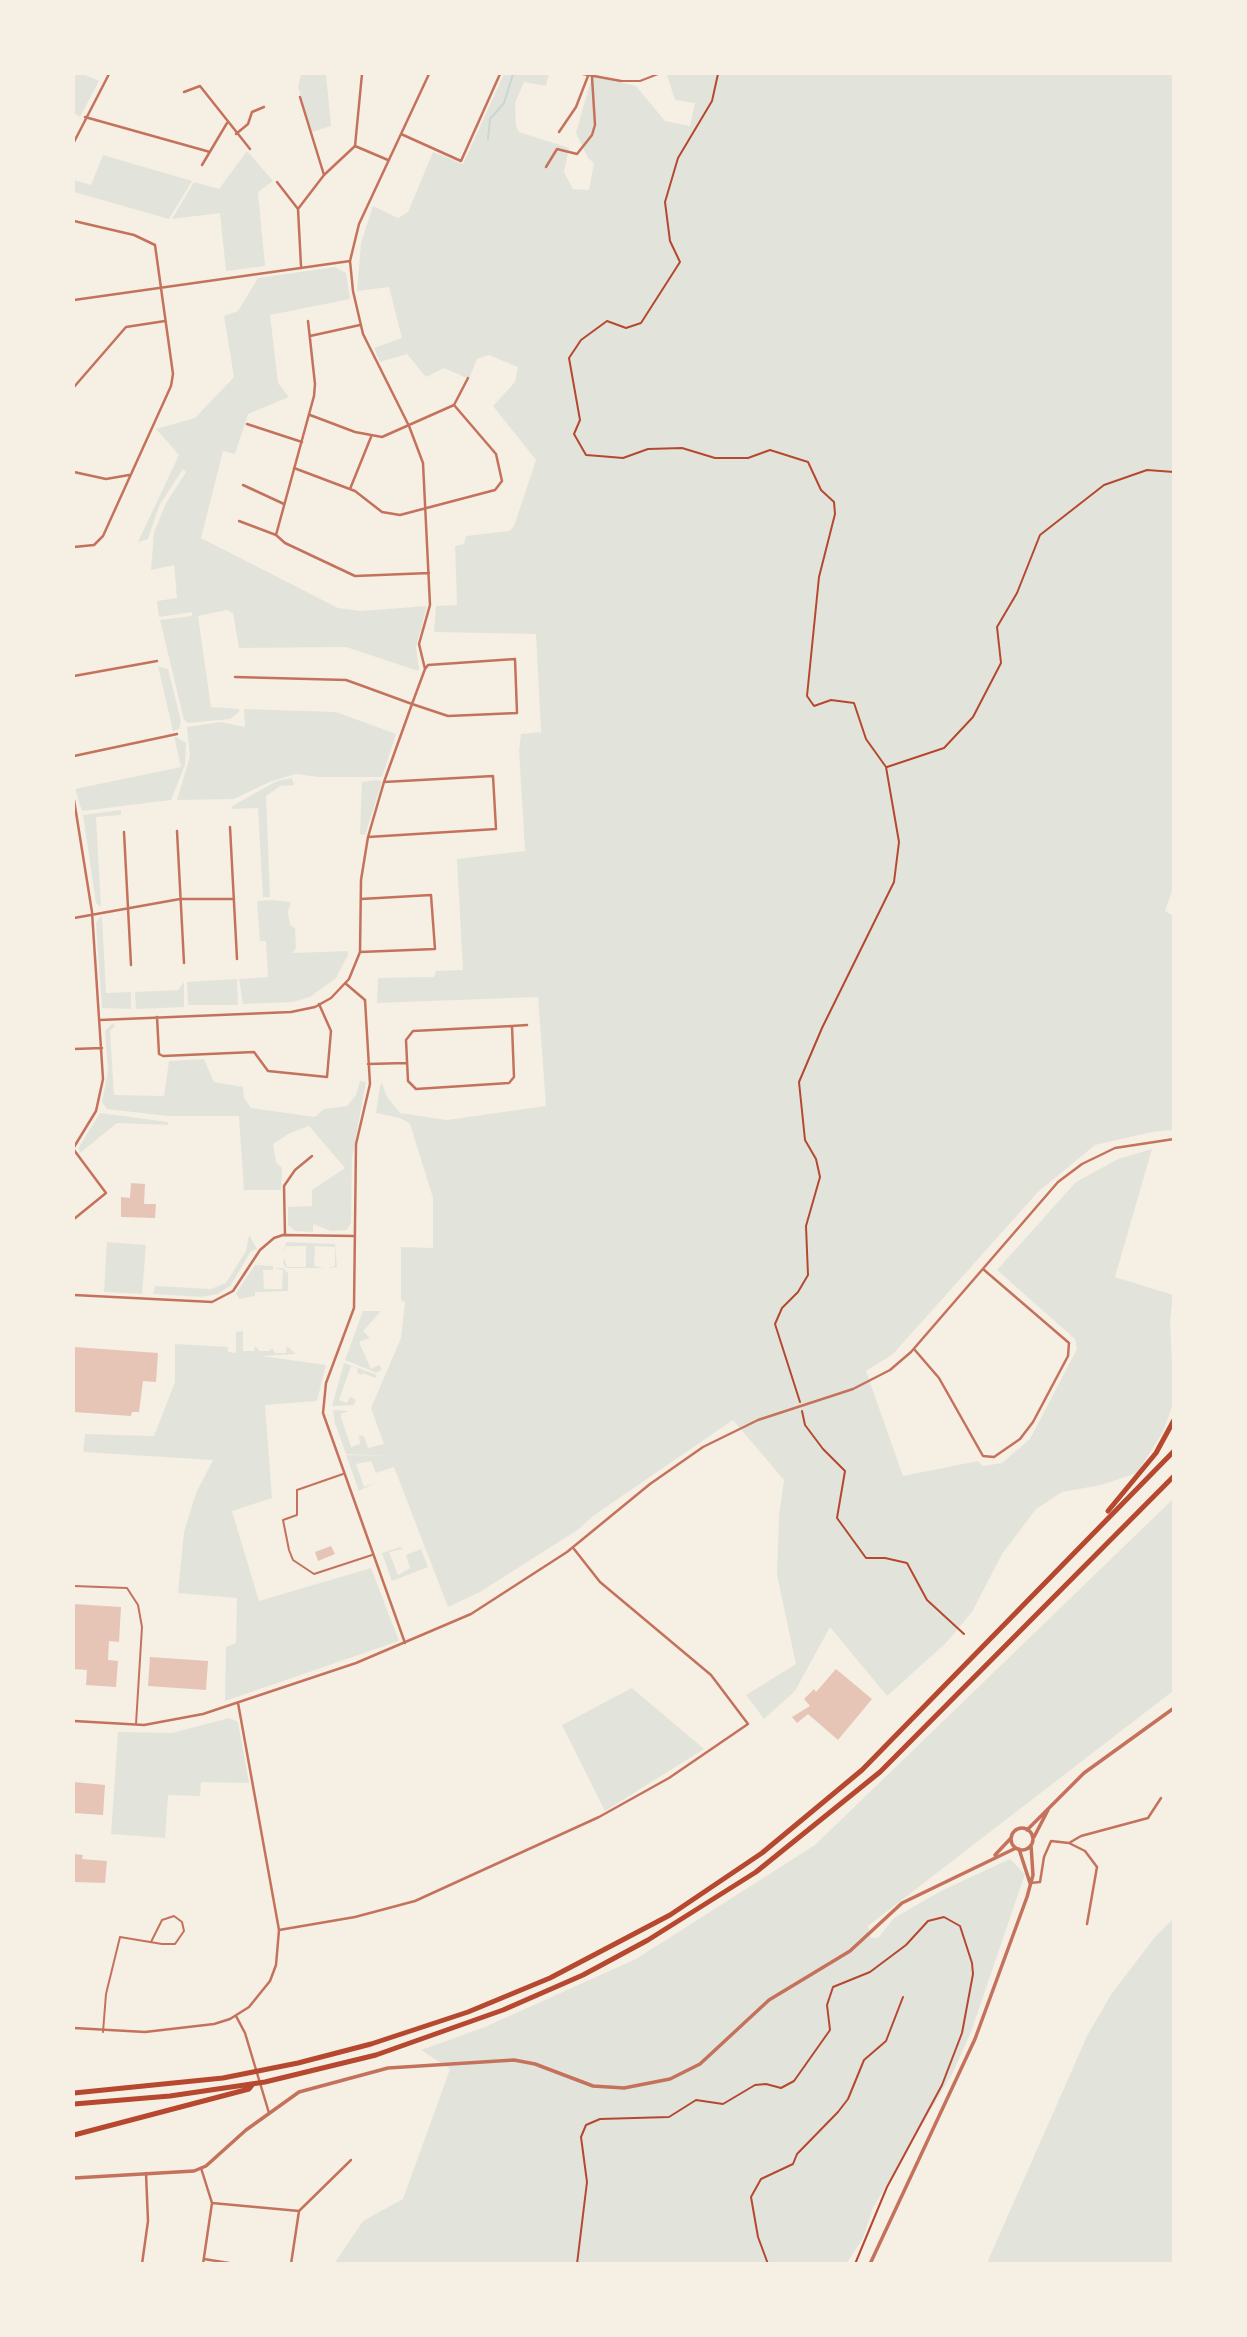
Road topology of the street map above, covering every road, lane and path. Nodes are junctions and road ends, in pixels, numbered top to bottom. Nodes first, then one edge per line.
1 (109, 74) edge
2 (362, 74) edge
3 (429, 74) edge
4 (500, 74) edge
5 (583, 74) edge
6 (658, 74) edge
7 (718, 74) edge
8 (590, 76) junction
9 (621, 81) joint
10 (184, 92) dead end
11 (300, 97) dead end
12 (264, 107) dead end
13 (85, 117) junction
14 (227, 123) junction
15 (559, 132) dead end
16 (236, 134) junction
17 (401, 134) junction
18 (74, 142) edge
19 (355, 146) junction
20 (250, 149) dead end
21 (210, 152) junction
22 (388, 160) junction
23 (202, 164) dead end
24 (546, 167) dead end
25 (324, 175) junction
26 (276, 182) dead end
27 (299, 209) junction
28 (74, 221) edge
29 (350, 261) junction
30 (301, 267) junction
31 (161, 288) junction
32 (74, 300) edge
33 (166, 321) junction
34 (308, 321) dead end
35 (360, 325) junction
36 (310, 336) junction
37 (468, 378) dead end
38 (74, 387) edge
39 (454, 405) junction
40 (310, 415) junction
41 (247, 424) dead end
42 (409, 426) junction
43 (372, 436) junction
44 (302, 442) junction
45 (295, 468) junction
46 (74, 472) edge
47 (1174, 472) edge
48 (129, 475) junction
49 (243, 485) dead end
50 (350, 489) junction
51 (284, 504) junction
52 (426, 511) junction
53 (239, 521) dead end
54 (276, 535) junction
55 (74, 547) edge
56 (429, 573) junction
57 (157, 661) dead end
58 (425, 668) junction
59 (74, 677) edge
60 (235, 677) dead end
61 (412, 704) junction
62 (177, 734) dead end
63 (74, 756) edge
64 (886, 767) junction
65 (384, 782) junction
66 (74, 800) edge
67 (230, 827) dead end
68 (177, 831) dead end
69 (124, 832) dead end
70 (368, 836) junction
71 (180, 899) junction
72 (234, 899) junction
73 (360, 899) junction
74 (128, 909) junction
75 (92, 912) junction
76 (74, 918) edge
77 (360, 952) junction
78 (237, 959) dead end
79 (184, 963) dead end
80 (131, 965) dead end
81 (345, 983) junction
82 (319, 1004) junction
83 (157, 1017) junction
84 (100, 1020) junction
85 (527, 1025) dead end
86 (512, 1026) junction
87 (102, 1048) junction
88 (74, 1049) edge
89 (406, 1063) junction
90 (368, 1064) junction
91 (1174, 1139) edge
92 (74, 1149) edge
93 (312, 1156) dead end
94 (79, 1157) junction
95 (74, 1161) edge
96 (74, 1219) edge
97 (285, 1235) junction
98 (356, 1236) junction
99 (983, 1269) junction
100 (74, 1294) edge
101 (914, 1349) junction
102 (801, 1404) junction
103 (1174, 1420) edge
104 (1174, 1451) edge
105 (343, 1474) junction
106 (1174, 1476) edge
107 (573, 1548) junction
108 (372, 1555) junction
109 (1063, 1562) junction
110 (74, 1586) edge
111 (964, 1634) dead end
112 (405, 1643) junction
113 (238, 1703) junction
114 (1174, 1708) edge
115 (74, 1721) edge
116 (136, 1725) junction
117 (1161, 1798) dead end
118 (1050, 1806) junction
119 (1027, 1830) junction
120 (1012, 1835) junction
121 (1033, 1839) junction
122 (1069, 1843) junction
123 (1031, 1845) junction
124 (1017, 1849) junction
125 (985, 1863) junction
126 (1030, 1883) junction
127 (1087, 1924) dead end
128 (279, 1930) junction
129 (151, 1942) junction
130 (903, 1997) dead end
131 (236, 2016) junction
132 (74, 2028) edge
133 (103, 2032) junction
134 (253, 2084) junction
135 (74, 2093) edge
136 (74, 2104) edge
137 (269, 2113) junction
138 (74, 2135) edge
139 (351, 2160) dead end
140 (201, 2168) junction
141 (146, 2173) junction
142 (74, 2178) edge
143 (212, 2203) junction
144 (299, 2211) junction
145 (204, 2261) edge
146 (142, 2263) edge
147 (235, 2263) edge
148 (291, 2263) edge
149 (577, 2263) edge
150 (768, 2263) edge
151 (855, 2263) edge
152 (870, 2263) edge

1 - 13 street
2 - 19 street
3 - 17 street
4 - 17 street
5 - 8 street
6 - 9 lane
7 - 64 path
8 - 9 street
8 - 15 street
8 - 24 street
10 - 14 street
11 - 25 street
12 - 16 street
13 - 18 street
13 - 21 street
14 - 16 street
14 - 21 street
16 - 20 street
17 - 22 street
19 - 22 street
19 - 25 street
21 - 23 street
22 - 29 street
25 - 27 street
26 - 27 street
27 - 30 street
28 - 31 street
29 - 30 street
29 - 35 street
30 - 31 street
31 - 32 street
31 - 33 street
33 - 38 street
33 - 48 street
34 - 36 street
35 - 36 street
35 - 42 street
36 - 40 street
37 - 39 street
39 - 42 street
39 - 52 street
40 - 43 street
40 - 44 street
41 - 44 street
42 - 43 street
42 - 52 street
43 - 50 street
44 - 45 street
45 - 50 street
45 - 51 street
46 - 48 street
47 - 64 path
48 - 55 street
49 - 51 street
50 - 52 street
51 - 54 street
52 - 56 street
53 - 54 street
54 - 56 street
56 - 58 street
57 - 59 street
58 - 61 street
58 - 61 street
60 - 61 street
61 - 65 street
62 - 63 street
64 - 102 path
65 - 70 street
65 - 70 street
66 - 75 street
67 - 72 street
68 - 71 street
69 - 74 street
70 - 73 street
71 - 72 street
71 - 74 street
71 - 79 street
72 - 78 street
73 - 77 street
73 - 77 street
74 - 75 street
74 - 80 street
75 - 76 street
75 - 84 street
77 - 81 street
81 - 82 street
81 - 90 street
82 - 83 street
82 - 83 street
83 - 84 street
84 - 87 street
85 - 86 street
86 - 89 street
86 - 89 street
87 - 88 street
87 - 92 street
89 - 90 street
90 - 98 street
91 - 99 street
92 - 94 street
93 - 97 street
94 - 95 street
94 - 96 street
97 - 98 street
97 - 100 street
98 - 105 street
99 - 101 street
99 - 101 street
101 - 102 street
102 - 107 street
102 - 111 path
103 - 109 highway
104 - 109 highway
105 - 108 street
105 - 108 lane
106 - 134 highway
107 - 112 street
107 - 128 street
108 - 112 street
109 - 135 highway
110 - 116 lane
112 - 113 street
113 - 116 street
113 - 128 street
114 - 118 street
115 - 116 street
117 - 122 street
118 - 119 street
118 - 121 street
119 - 120 street
119 - 121 street
120 - 124 street
120 - 125 street
121 - 123 street
122 - 126 street
122 - 127 street
123 - 124 street
123 - 126 street
124 - 125 street
124 - 126 street
125 - 137 street
126 - 152 street
128 - 131 street
129 - 129 lane
129 - 133 lane
130 - 150 path
131 - 133 street
131 - 137 street
132 - 133 street
134 - 136 highway
134 - 138 highway
137 - 140 street
139 - 144 street
140 - 141 street
140 - 143 street
141 - 142 street
141 - 146 street
143 - 144 street
143 - 145 street
144 - 148 street
145 - 147 street
149 - 151 path

